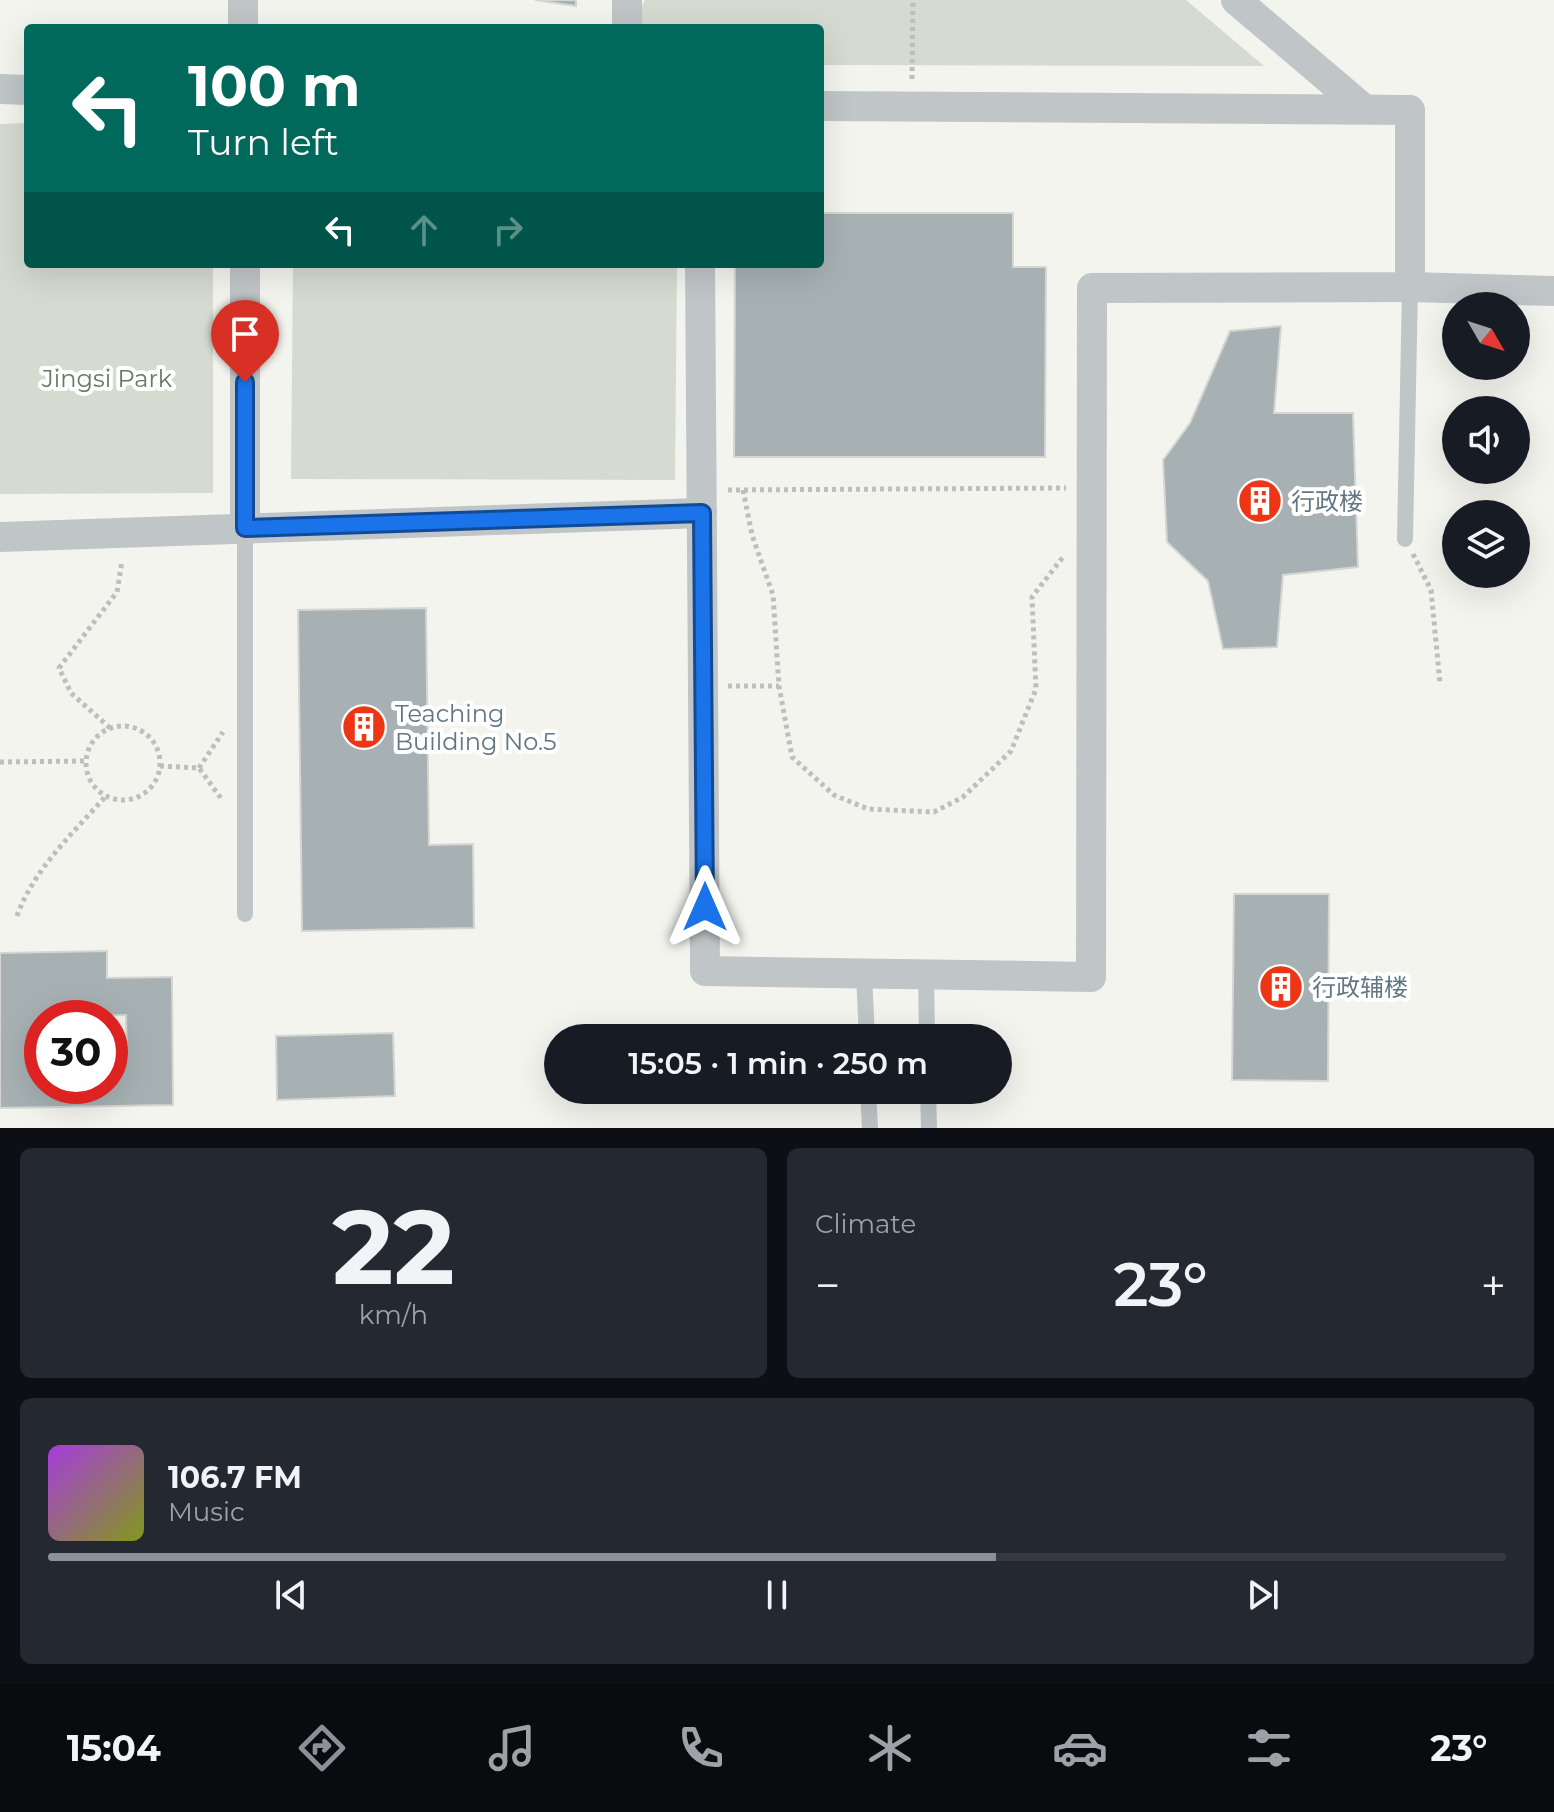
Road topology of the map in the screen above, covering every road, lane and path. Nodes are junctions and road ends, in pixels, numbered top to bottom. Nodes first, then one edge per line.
1 (243, 0) edge
2 (627, 0) edge
3 (913, 0) edge
4 (1236, 0) edge
5 (243, 24) edge
6 (627, 24) edge
7 (0, 89) edge
8 (24, 90) edge
9 (824, 106) edge
10 (911, 106) junction
11 (1363, 108) junction
12 (245, 268) edge
13 (700, 268) edge
14 (1410, 287) junction
15 (1554, 291) edge
16 (1091, 488) junction
17 (743, 490) junction
18 (702, 502) junction
19 (1091, 522) junction
20 (245, 528) junction
21 (126, 532) junction
22 (0, 537) edge
23 (1405, 539) joint
24 (1440, 683) dead end
25 (703, 685) junction
26 (779, 686) junction
27 (110, 728) junction
28 (86, 761) junction
29 (0, 762) edge
30 (160, 766) junction
31 (106, 796) junction
32 (245, 829) junction
33 (245, 914) dead end
34 (17, 916) dead end
35 (864, 974) junction
36 (926, 974) junction
37 (866, 1024) edge
38 (927, 1024) edge
39 (869, 1104) edge
40 (928, 1104) edge
41 (870, 1128) edge
42 (929, 1128) edge

1 - 5 street
2 - 6 street
3 - 10 path
4 - 11 street
7 - 8 street
9 - 10 street
10 - 11 street
11 - 14 street
12 - 20 street
13 - 18 street
14 - 15 street
14 - 16 street
14 - 23 lane
16 - 17 path
16 - 19 street
17 - 18 path
17 - 26 path
18 - 20 street
18 - 25 street
19 - 26 path
19 - 36 street
20 - 21 street
20 - 32 lane
21 - 22 street
21 - 27 path
23 - 24 path
25 - 26 path
25 - 35 street
27 - 28 path
27 - 30 path
28 - 29 path
28 - 31 path
30 - 31 path
30 - 32 path
31 - 34 path
32 - 33 lane
35 - 36 street
35 - 37 lane
36 - 38 lane
39 - 41 lane
40 - 42 lane

